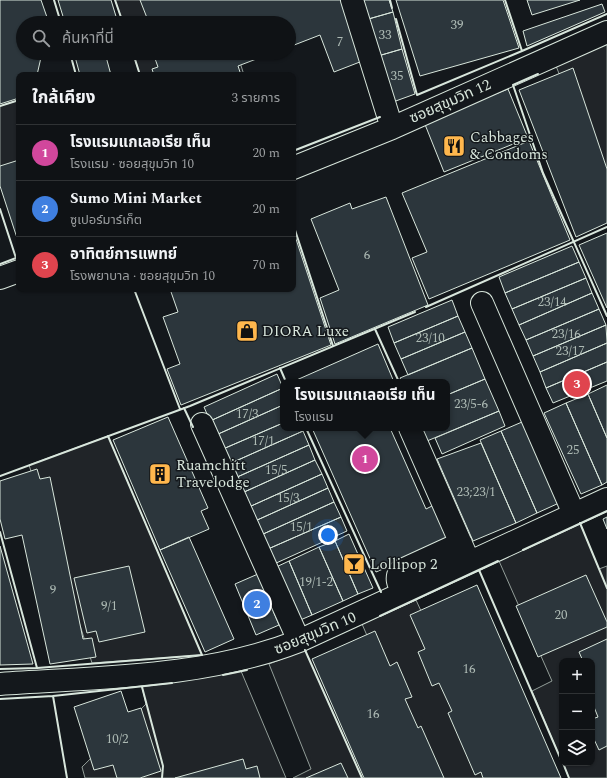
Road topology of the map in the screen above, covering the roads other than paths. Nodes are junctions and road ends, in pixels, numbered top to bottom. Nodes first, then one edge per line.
1 (352, 0) edge
2 (607, 32) edge
3 (392, 128) junction
4 (296, 167) edge
5 (16, 271) edge
6 (0, 278) edge
7 (482, 303) dead end
8 (202, 424) dead end
9 (411, 431) edge
10 (607, 499) edge
11 (574, 514) junction
12 (465, 553) junction
13 (299, 641) junction
14 (0, 684) edge

1 - 3 street
2 - 3 street, ซอยสุขุมวิท 12
3 - 4 street, ซอยสุขุมวิท 12
5 - 6 street
7 - 11 street
8 - 13 street
9 - 12 street
10 - 11 street, ซอยสุขุมวิท 10
11 - 12 street, ซอยสุขุมวิท 10
12 - 13 street, ซอยสุขุมวิท 10
13 - 14 street, ซอยสุขุมวิท 10

